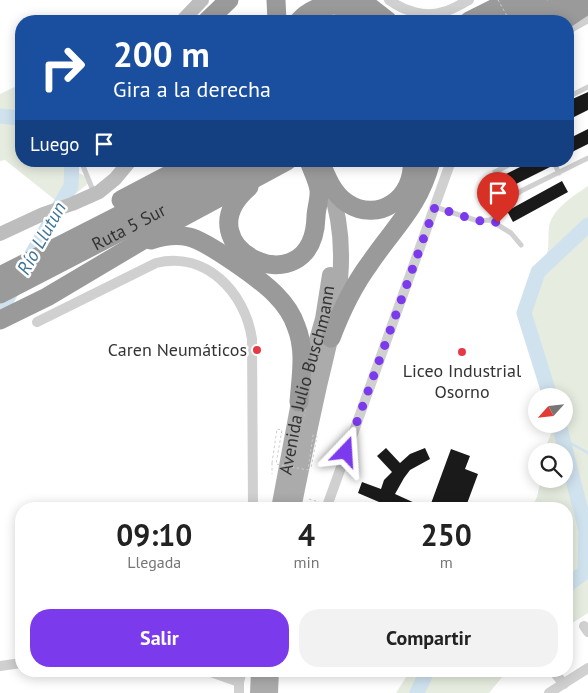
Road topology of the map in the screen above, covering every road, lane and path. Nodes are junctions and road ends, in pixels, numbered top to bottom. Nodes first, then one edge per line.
1 (202, 0) edge
2 (229, 0) edge
3 (264, 0) edge
4 (276, 0) edge
5 (361, 0) edge
6 (389, 0) edge
7 (469, 0) edge
8 (498, 0) edge
9 (510, 0) edge
10 (538, 0) edge
11 (569, 0) edge
12 (588, 4) edge
13 (188, 15) edge
14 (213, 15) edge
15 (265, 15) edge
16 (277, 15) edge
17 (306, 15) edge
18 (361, 15) edge
19 (380, 15) edge
20 (481, 15) edge
21 (507, 15) edge
22 (509, 15) edge
23 (540, 15) edge
24 (572, 15) edge
25 (588, 18) edge
26 (574, 26) edge
27 (588, 87) edge
28 (574, 94) edge
29 (588, 158) edge
30 (574, 165) edge
31 (83, 167) edge
32 (125, 167) edge
33 (160, 167) edge
34 (184, 167) edge
35 (214, 167) edge
36 (261, 167) edge
37 (412, 167) edge
38 (428, 167) edge
39 (449, 167) edge
40 (505, 167) edge
41 (556, 167) edge
42 (569, 167) edge
43 (317, 170) edge
44 (495, 172) dead end
45 (559, 172) junction
46 (140, 191) junction
47 (96, 193) junction
48 (435, 207) junction
49 (490, 220) junction
50 (0, 234) edge
51 (521, 245) dead end
52 (126, 249) junction
53 (0, 265) edge
54 (0, 276) edge
55 (0, 294) edge
56 (0, 320) edge
57 (37, 322) dead end
58 (331, 338) junction
59 (299, 402) junction
60 (272, 463) dead end
61 (310, 476) dead end
62 (253, 502) edge
63 (280, 502) edge
64 (299, 502) edge
65 (328, 502) edge
66 (15, 664) edge
67 (0, 666) edge
68 (588, 668) edge
69 (219, 677) edge
70 (259, 677) edge
71 (271, 677) edge
72 (239, 688) edge
73 (557, 689) edge
74 (258, 693) edge
75 (270, 693) edge

1 - 13 street
2 - 14 highway
3 - 15 highway
4 - 16 highway
5 - 19 highway
6 - 7 street
8 - 21 path, bridge
9 - 20 highway
10 - 22 highway
11 - 23 highway
12 - 24 highway
17 - 18 highway
25 - 26 street
27 - 28 lane
29 - 30 lane
31 - 47 lane
32 - 47 street
33 - 46 highway
34 - 46 highway
35 - 54 highway, Ruta 5 Sur
36 - 43 highway
36 - 52 highway
36 - 55 highway, Ruta 5 Sur
37 - 43 highway
38 - 58 highway
39 - 48 street
40 - 44 lane
41 - 45 lane
42 - 45 lane
43 - 58 main road, Avenida Julio Buschmann
43 - 59 main road, Avenida Julio Buschmann
45 - 49 lane
46 - 53 highway
47 - 50 street
48 - 49 lane
48 - 65 street
49 - 51 lane
52 - 56 highway
52 - 59 highway
57 - 62 street
58 - 64 main road, Avenida Julio Buschmann
59 - 63 main road, Avenida Julio Buschmann
60 - 61 path, bridge
66 - 67 street
68 - 73 street
69 - 72 street
70 - 74 main road
71 - 75 main road

